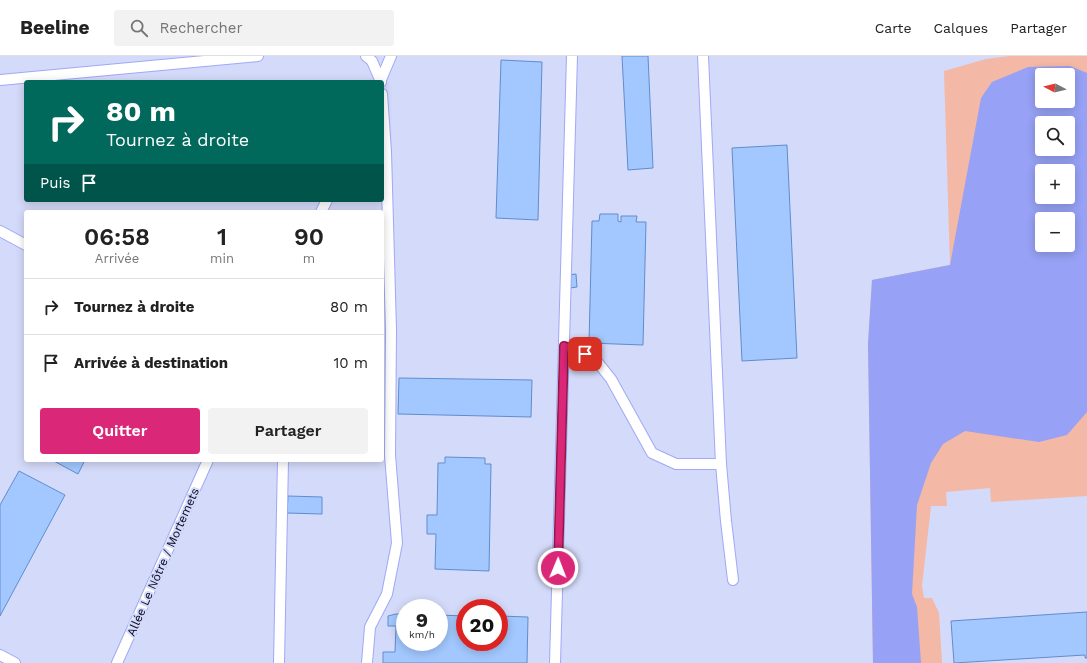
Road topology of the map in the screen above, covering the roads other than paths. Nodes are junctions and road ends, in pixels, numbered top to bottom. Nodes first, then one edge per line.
1 (258, 56) edge
2 (366, 56) edge
3 (391, 56) edge
4 (572, 56) edge
5 (703, 56) edge
6 (0, 80) edge
7 (380, 80) edge
8 (382, 80) edge
9 (384, 127) edge
10 (0, 231) edge
11 (24, 244) edge
12 (387, 331) edge
13 (564, 346) junction
14 (207, 462) edge
15 (283, 462) edge
16 (721, 464) junction
17 (733, 580) dead end
18 (0, 655) edge
19 (15, 663) edge
20 (117, 663) edge
21 (279, 663) edge
22 (368, 663) edge
23 (555, 663) edge

1 - 6 lane
2 - 7 lane
3 - 8 lane
4 - 13 lane
5 - 16 lane
9 - 12 lane
10 - 11 lane
12 - 22 lane
13 - 16 lane
13 - 23 lane
14 - 20 lane, Allée Le Nôtre / Mortemets
15 - 21 lane
16 - 17 lane
18 - 19 lane

